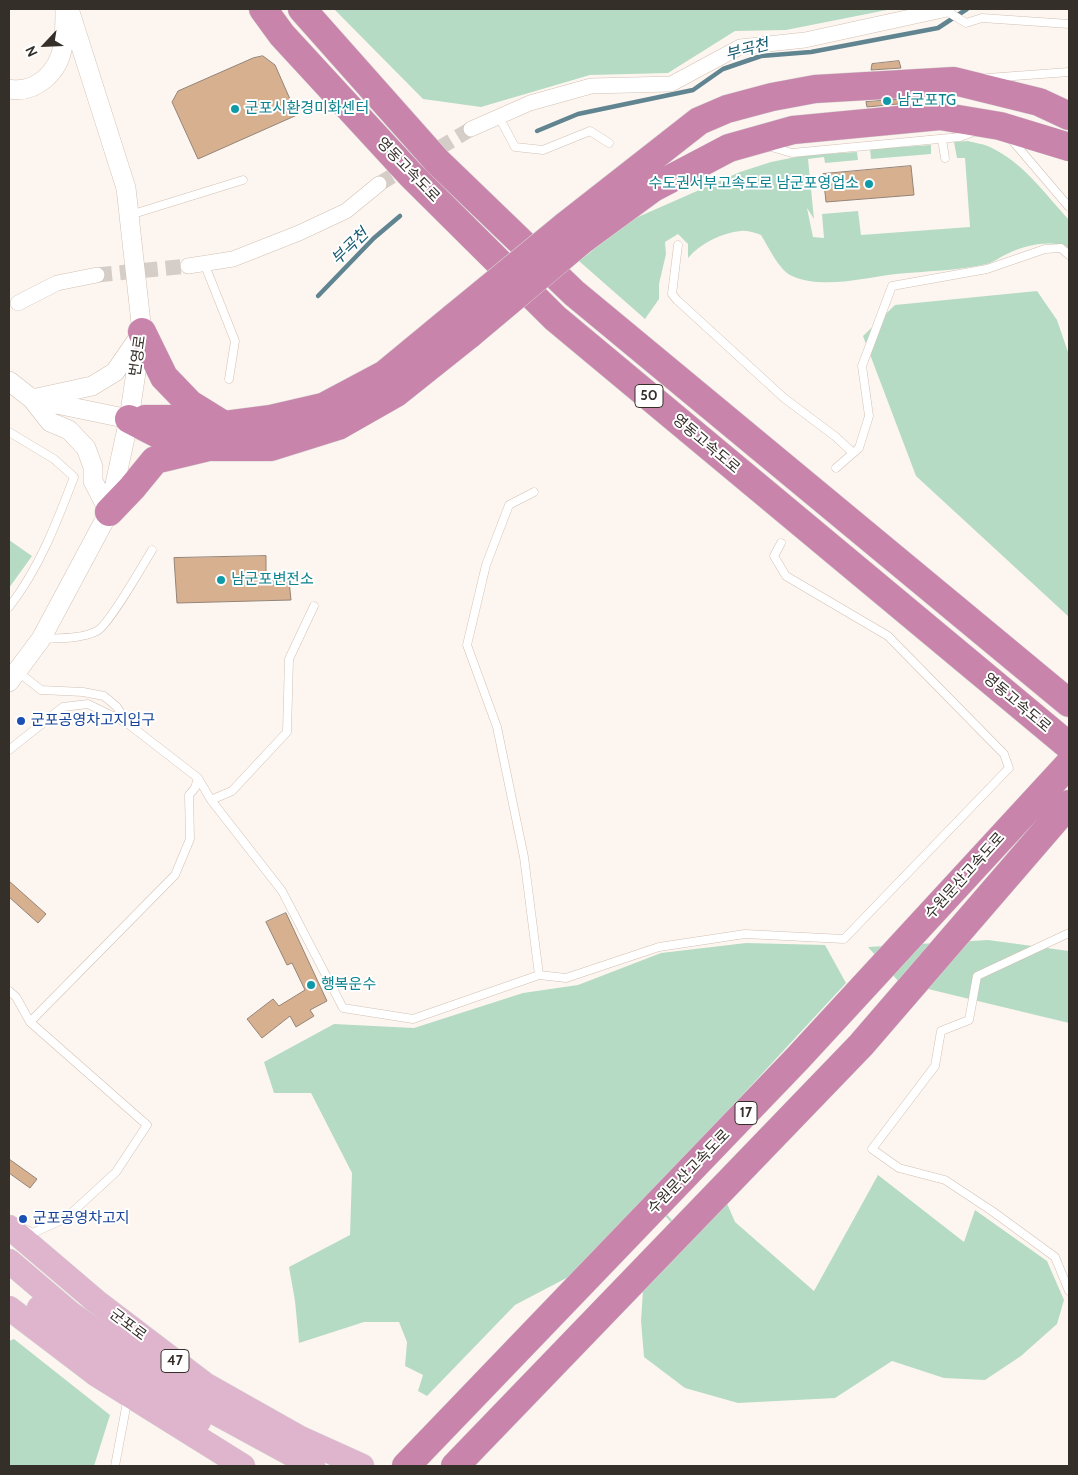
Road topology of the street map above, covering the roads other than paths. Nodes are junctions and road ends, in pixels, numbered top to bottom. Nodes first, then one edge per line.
1 (67, 9) edge
2 (263, 9) edge
3 (302, 9) edge
4 (946, 9) edge
5 (1069, 24) edge
6 (1069, 72) edge
7 (954, 80) junction
8 (9, 89) edge
9 (1069, 116) edge
10 (499, 117) junction
11 (996, 125) junction
12 (471, 129) tunnel mouth
13 (942, 139) junction
14 (753, 141) junction
15 (609, 143) dead end
16 (1069, 147) edge
17 (945, 158) dead end
18 (243, 180) dead end
19 (379, 184) tunnel mouth
20 (1069, 207) edge
21 (128, 216) junction
22 (574, 233) junction
23 (678, 245) dead end
24 (1069, 255) edge
25 (204, 263) junction
26 (188, 266) tunnel mouth
27 (97, 275) tunnel mouth
28 (18, 303) dead end
29 (142, 332) junction
30 (229, 379) dead end
31 (9, 381) edge
32 (32, 399) junction
33 (129, 419) junction
34 (9, 432) edge
35 (217, 436) junction
36 (852, 453) junction
37 (836, 468) dead end
38 (74, 477) junction
39 (93, 480) junction
40 (534, 492) dead end
41 (109, 512) junction
42 (780, 543) dead end
43 (152, 550) dead end
44 (314, 606) dead end
45 (9, 607) edge
46 (41, 639) junction
47 (13, 677) edge
48 (1069, 703) edge
49 (127, 723) junction
50 (1069, 746) edge
51 (9, 750) edge
52 (1062, 772) edge
53 (198, 778) junction
54 (211, 800) junction
55 (1069, 804) edge
56 (1069, 816) edge
57 (1025, 854) junction
58 (1069, 934) edge
59 (539, 975) junction
60 (9, 991) edge
61 (30, 1022) junction
62 (9, 1223) edge
63 (9, 1227) edge
64 (9, 1261) edge
65 (9, 1282) edge
66 (1069, 1291) edge
67 (9, 1308) edge
68 (128, 1395) junction
69 (459, 1462) edge
70 (115, 1466) edge
71 (243, 1466) edge
72 (279, 1466) edge
73 (313, 1466) edge
74 (362, 1466) edge
75 (406, 1466) edge

1 - 8 street
1 - 21 street, 번영로
2 - 50 highway, 영동고속도로 / 50
3 - 48 highway, 영동고속도로 / 50
4 - 5 lane
4 - 10 street
6 - 7 lane
7 - 9 highway
7 - 22 highway
10 - 12 street
10 - 15 lane
11 - 13 lane
11 - 14 highway
11 - 16 highway
11 - 20 lane
13 - 14 lane
13 - 17 lane
14 - 22 highway
18 - 21 lane
19 - 25 street
21 - 29 street, 번영로
22 - 35 highway, bridge
23 - 36 lane
24 - 36 lane
25 - 26 street
25 - 30 lane
27 - 28 street
29 - 32 street
29 - 33 street, 번영로
29 - 35 highway
31 - 32 street
32 - 33 street
32 - 39 street
33 - 35 highway
33 - 41 street, 번영로
34 - 38 lane
35 - 41 highway
36 - 37 lane
38 - 39 lane
38 - 45 lane
39 - 41 street
40 - 59 lane
41 - 46 street, 번영로
42 - 59 lane
43 - 46 lane
44 - 54 lane
46 - 47 street, 번영로
47 - 49 lane
49 - 51 lane
49 - 53 lane
52 - 75 highway, 수원문산고속도로 / 17
53 - 54 lane
53 - 61 lane
54 - 59 lane
55 - 57 highway, 수원문산고속도로 / 17
56 - 57 highway
57 - 69 highway, 수원문산고속도로 / 17
58 - 66 lane
60 - 61 lane
61 - 62 lane
63 - 74 main road, 군포로 / 47
64 - 73 main road, 군포로 / 47
65 - 72 main road, 47
67 - 68 main road
68 - 70 lane
68 - 71 main road

